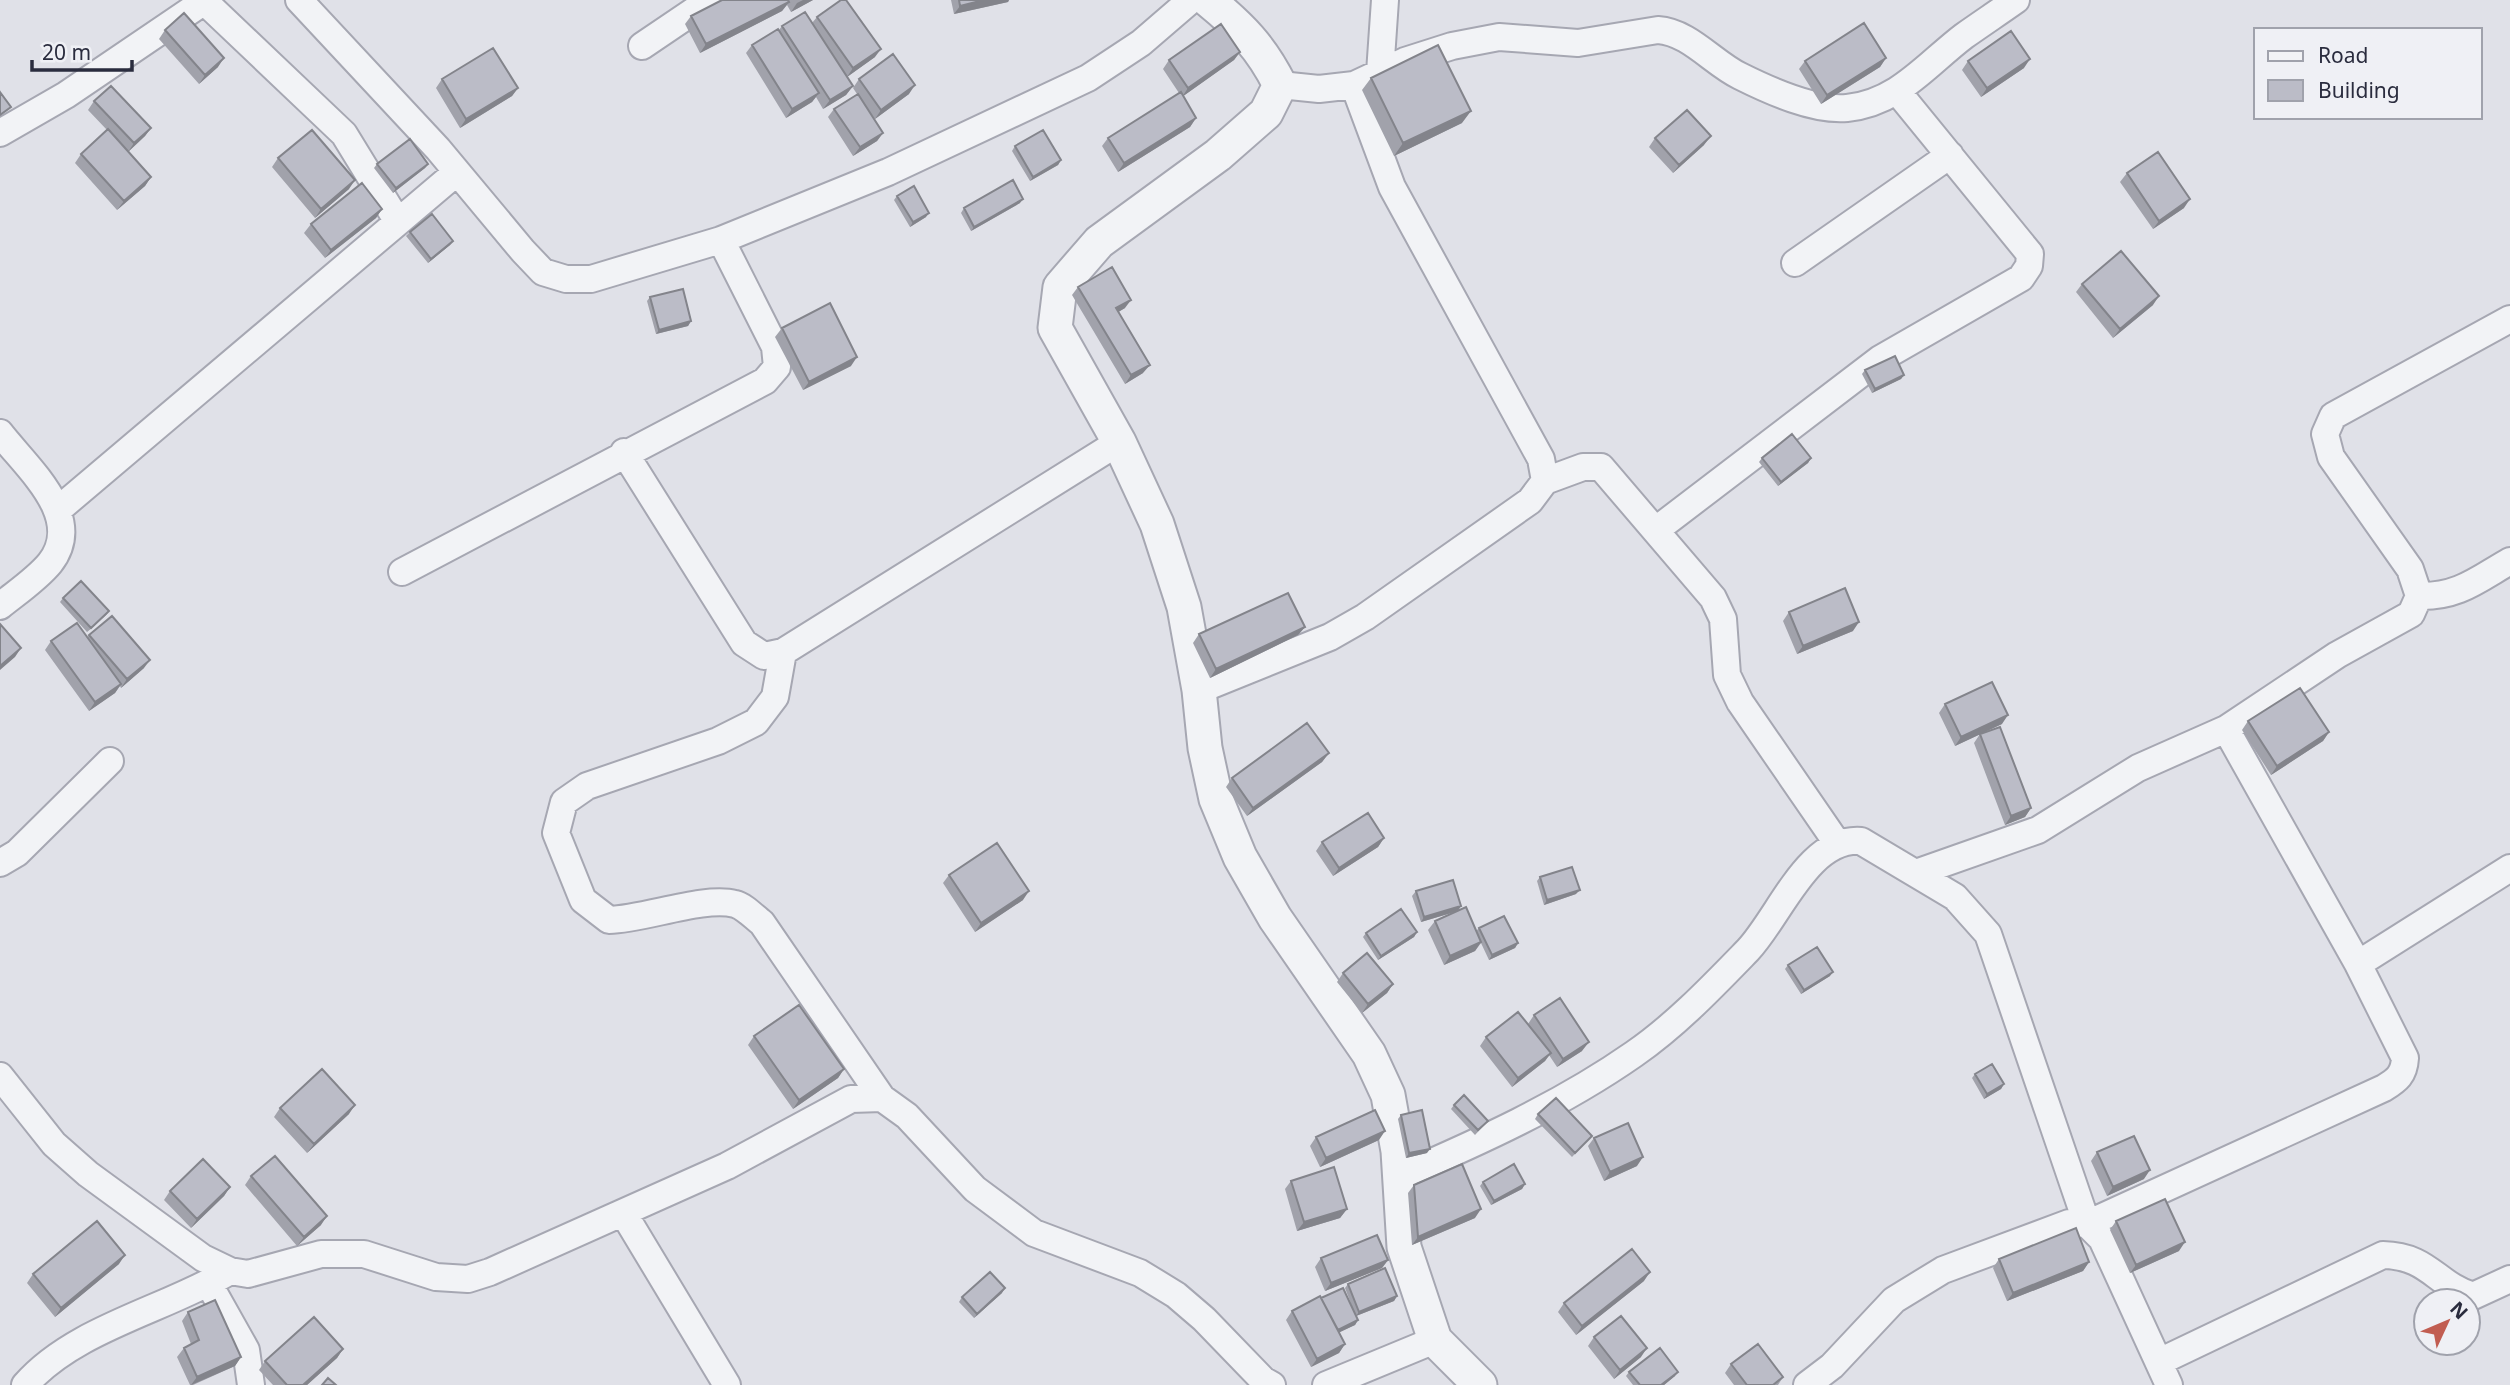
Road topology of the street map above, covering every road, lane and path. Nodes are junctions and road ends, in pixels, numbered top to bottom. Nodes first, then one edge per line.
1 (299, 0) edge
2 (710, 0) edge
3 (1191, 0) edge
4 (1208, 0) edge
5 (1385, 0) edge
6 (2016, 0) edge
7 (205, 1) edge
8 (642, 46) dead end
9 (1380, 73) junction
10 (1280, 85) junction
11 (1354, 85) junction
12 (1897, 90) junction
13 (0, 132) edge
14 (1950, 155) junction
15 (457, 172) junction
16 (398, 222) junction
17 (721, 240) junction
18 (1795, 263) dead end
19 (2510, 319) edge
20 (0, 433) edge
21 (1119, 442) junction
22 (624, 452) junction
23 (1545, 481) junction
24 (59, 509) junction
25 (1656, 530) junction
26 (2510, 561) edge
27 (402, 572) dead end
28 (2419, 596) junction
29 (0, 606) edge
30 (783, 652) junction
31 (1199, 690) junction
32 (2226, 729) junction
33 (110, 761) dead end
34 (1838, 843) junction
35 (0, 863) edge
36 (2510, 868) edge
37 (1916, 873) junction
38 (2358, 964) junction
39 (0, 1076) edge
40 (882, 1098) junction
41 (1398, 1177) junction
42 (624, 1214) junction
43 (2087, 1224) junction
44 (220, 1277) junction
45 (2510, 1279) edge
46 (1435, 1340) junction
47 (2164, 1373) edge
48 (25, 1385) edge
49 (251, 1385) edge
50 (727, 1385) edge
51 (1272, 1385) edge
52 (1326, 1385) edge
53 (1480, 1385) edge
54 (1807, 1385) edge

1 - 15 street
2 - 8 street
3 - 17 street
4 - 10 street
5 - 9 street
6 - 12 street
7 - 13 street
7 - 16 street
9 - 11 street
9 - 12 street
10 - 11 street
10 - 21 street
11 - 23 street
12 - 14 street
14 - 18 street
14 - 25 street
15 - 16 street
15 - 17 street
16 - 24 street
17 - 22 street
19 - 28 street
20 - 24 street
21 - 30 street
21 - 31 street
22 - 27 street
22 - 30 street
23 - 25 street
23 - 31 street
24 - 29 street
25 - 34 street
26 - 28 street
28 - 32 street
30 - 40 street
31 - 41 street
32 - 37 street
32 - 38 street
33 - 35 street
34 - 37 street
34 - 41 street
36 - 38 street
37 - 43 street
38 - 43 street
39 - 44 street
40 - 42 street
40 - 51 street
41 - 46 street
42 - 44 street
42 - 50 street
43 - 47 street
43 - 54 street
44 - 48 street
44 - 49 street
45 - 47 street
46 - 52 street
46 - 53 street

